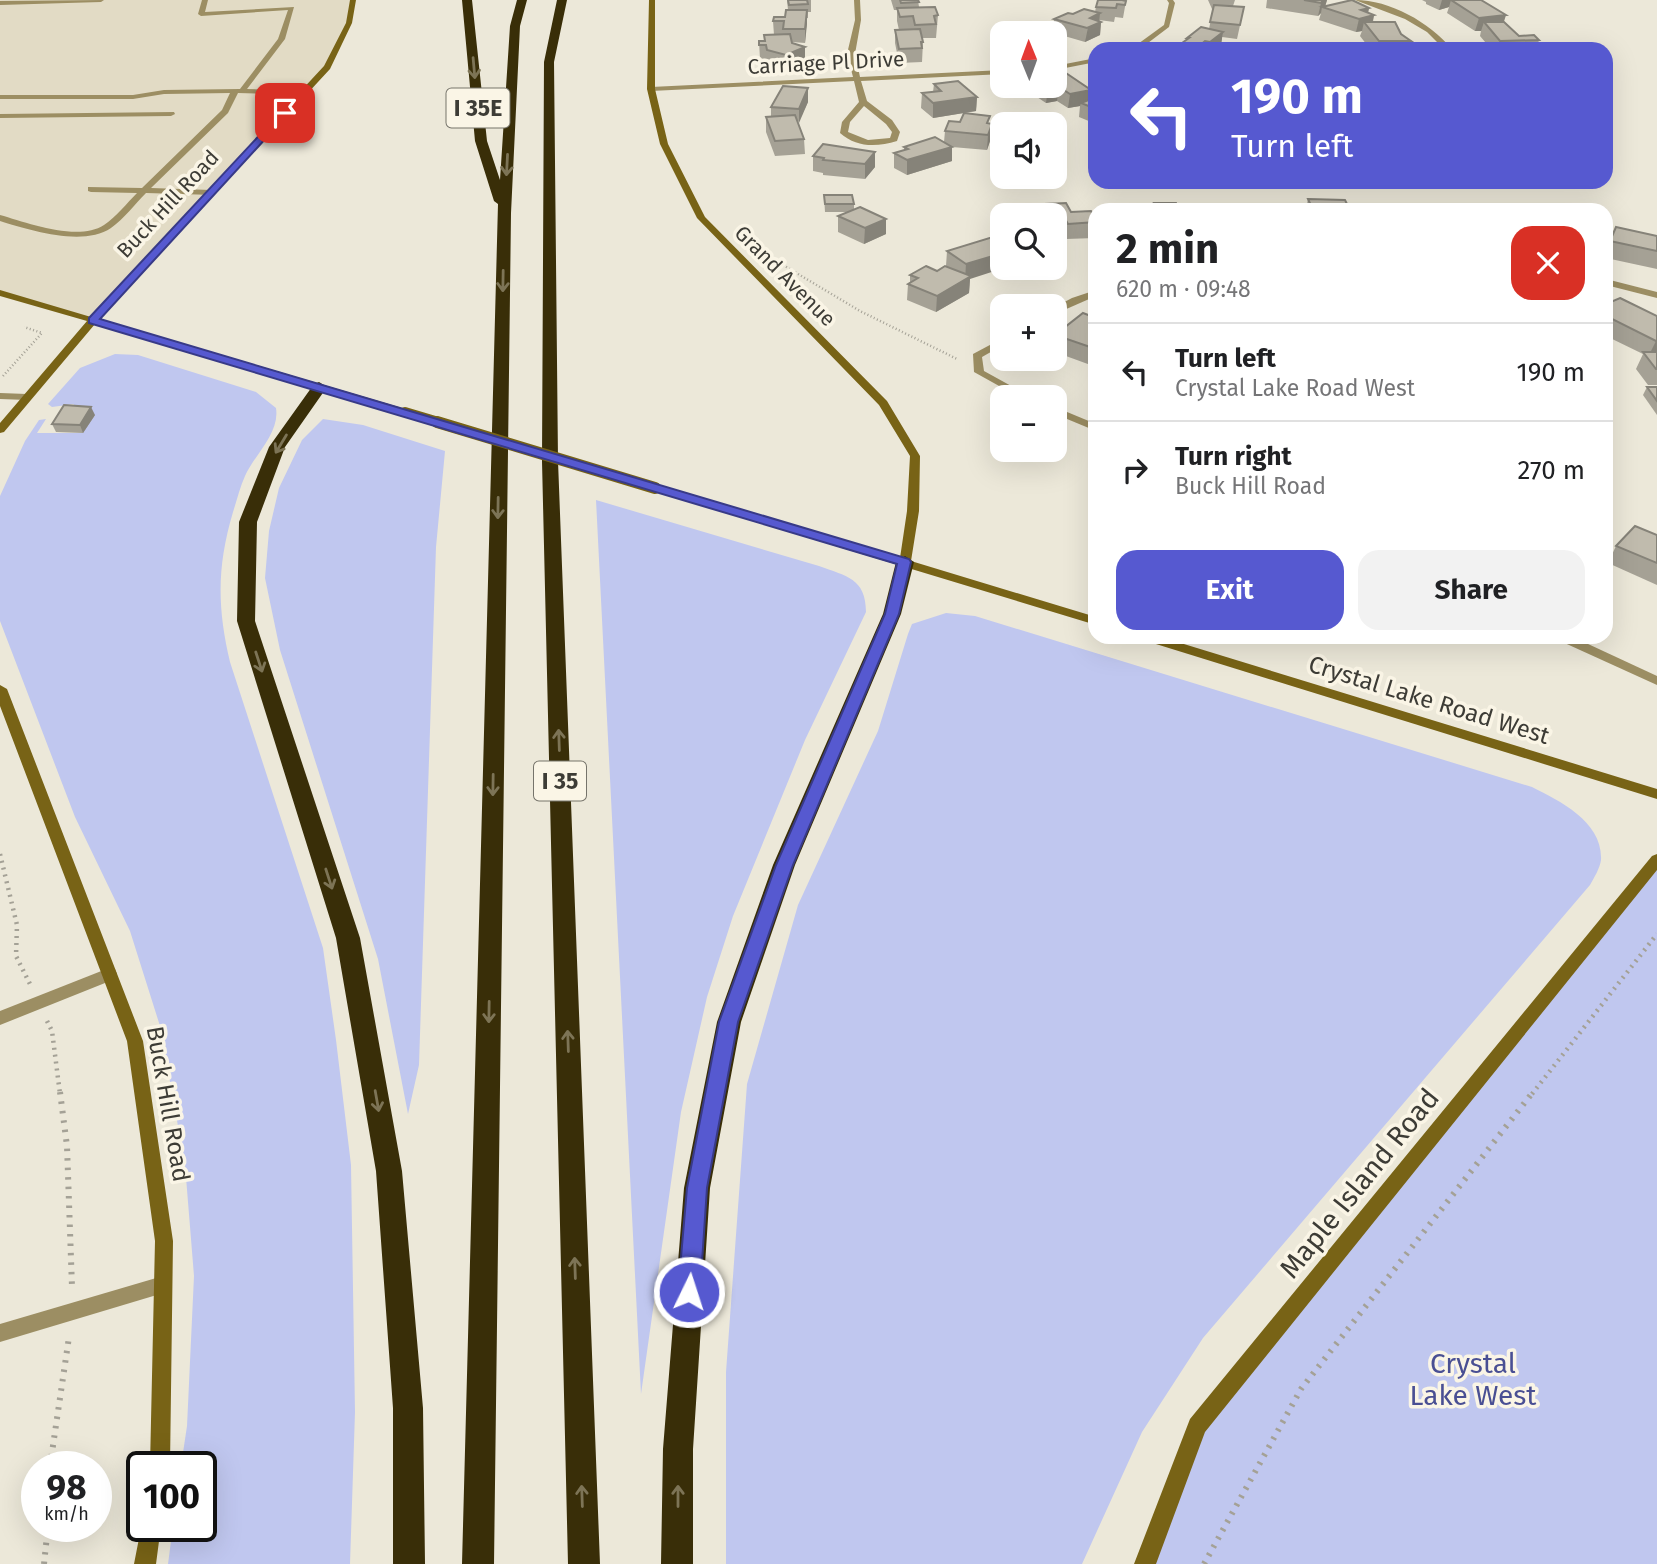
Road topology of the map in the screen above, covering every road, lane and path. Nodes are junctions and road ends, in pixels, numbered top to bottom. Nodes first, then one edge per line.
1 (101, 0) edge
2 (205, 0) edge
3 (353, 0) edge
4 (467, 0) edge
5 (522, 0) edge
6 (562, 0) edge
7 (652, 0) edge
8 (857, 0) edge
9 (1170, 0) edge
10 (1358, 0) edge
11 (0, 3) edge
12 (1145, 42) edge
13 (1442, 42) edge
14 (1088, 65) edge
15 (1068, 68) edge
16 (990, 73) edge
17 (857, 79) junction
18 (651, 89) junction
19 (239, 91) junction
20 (303, 93) junction
21 (0, 97) edge
22 (863, 102) junction
23 (172, 114) dead end
24 (0, 116) edge
25 (91, 189) dead end
26 (145, 189) junction
27 (211, 193) junction
28 (504, 213) junction
29 (0, 218) edge
30 (768, 256) dead end
31 (1613, 284) edge
32 (0, 293) edge
33 (1657, 295) edge
34 (1088, 296) edge
35 (1067, 304) edge
36 (93, 320) junction
37 (24, 327) dead end
38 (990, 348) edge
39 (978, 368) junction
40 (0, 380) edge
41 (1006, 385) edge
42 (319, 387) junction
43 (0, 396) edge
44 (27, 397) junction
45 (1067, 416) edge
46 (1088, 425) edge
47 (0, 430) edge
48 (905, 562) junction
49 (1088, 619) edge
50 (1170, 644) edge
51 (1577, 644) edge
52 (1657, 681) edge
53 (0, 689) edge
54 (4, 710) edge
55 (1657, 794) edge
56 (0, 854) edge
57 (1657, 860) edge
58 (1657, 934) edge
59 (110, 974) junction
60 (39, 1003) junction
61 (0, 1018) edge
62 (163, 1285) junction
63 (73, 1311) junction
64 (0, 1333) edge
65 (52, 1451) edge
66 (160, 1451) edge
67 (46, 1542) edge
68 (148, 1542) edge
69 (44, 1564) edge
70 (145, 1564) edge
71 (409, 1564) edge
72 (478, 1564) edge
73 (584, 1564) edge
74 (677, 1564) edge
75 (1145, 1564) edge
76 (1204, 1564) edge

1 - 11 street
2 - 19 street
3 - 20 street, Buck Hill Road
4 -> 28 highway, I 35E
5 -> 28 highway
73 -> 6 highway, I 35
7 - 18 street, Grand Avenue
8 - 17 street
9 - 12 street
10 - 13 street
14 - 15 street
16 - 17 street, Carriage Pl Drive
17 - 18 street, Carriage Pl Drive
17 - 22 street
18 - 48 street, Grand Avenue
19 - 20 street
19 - 21 street
19 - 26 street
20 - 27 street, Buck Hill Road
22 - 22 street
23 - 24 street
25 - 26 street
26 - 27 street
26 - 29 street
27 - 36 street, Buck Hill Road
28 -> 72 highway
30 - 39 path
31 - 33 street
32 - 36 street
34 - 35 street
36 - 42 street
36 - 44 street, Buck Hill Road
37 - 40 path
38 - 39 street
39 - 41 street
42 - 48 street, bridge
42 -> 71 highway
43 - 44 street
44 - 47 street, Buck Hill Road
45 - 46 street
48 - 49 street
74 -> 48 highway
50 - 55 street, Crystal Lake Road West
51 - 52 street
53 - 54 street, Buck Hill Road
54 - 59 street, Buck Hill Road
56 - 60 path
57 - 75 street, Maple Island Road
58 - 76 path
59 - 60 street
59 - 62 street, Buck Hill Road
60 - 61 street
60 - 63 path
62 - 63 street
62 - 66 street, Buck Hill Road
63 - 64 street
63 - 65 path
67 - 69 path
68 - 70 street

